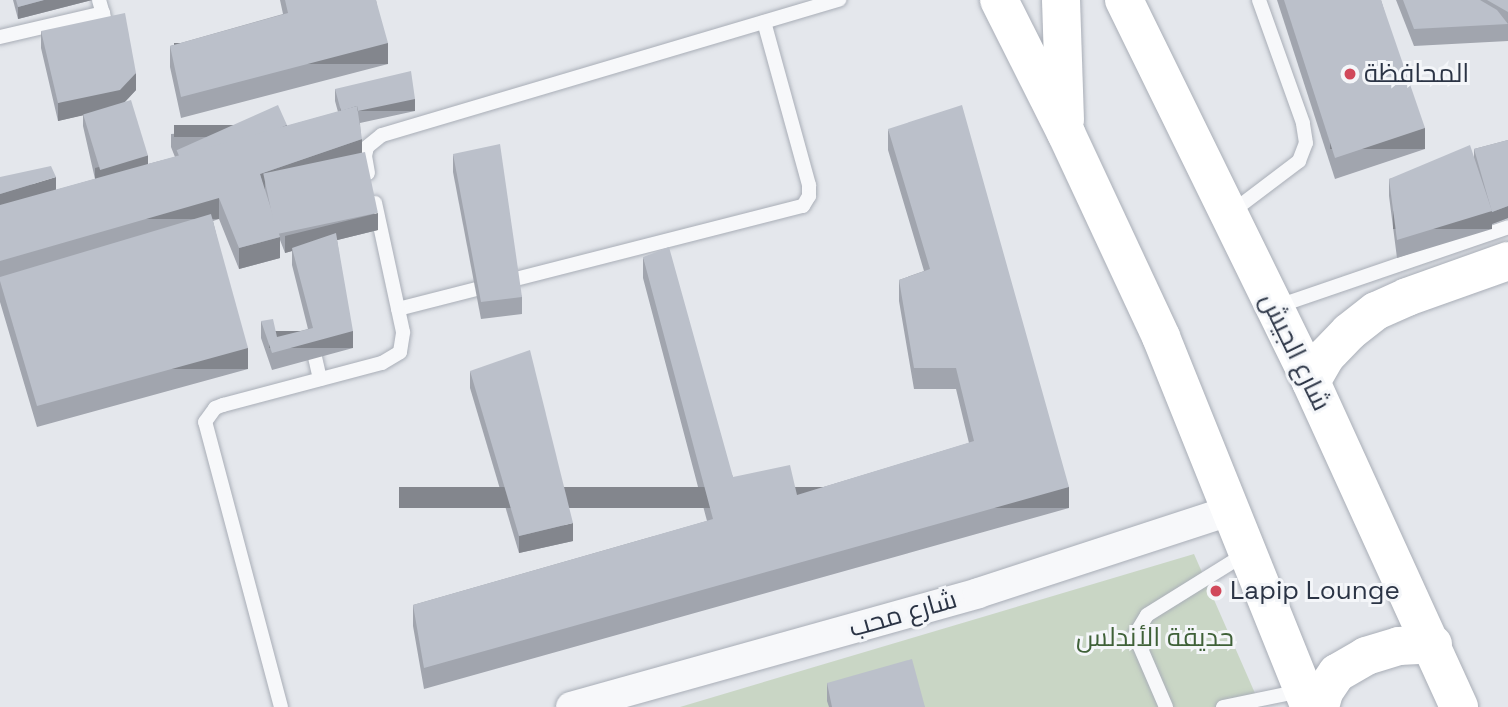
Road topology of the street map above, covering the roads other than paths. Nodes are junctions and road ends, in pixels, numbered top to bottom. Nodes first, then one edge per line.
1 (839, 0) edge
2 (999, 0) edge
3 (1061, 0) edge
4 (1259, 0) edge
5 (101, 7) edge
6 (1132, 8) edge
7 (764, 22) junction
8 (0, 37) edge
9 (113, 50) edge
10 (1066, 133) junction
11 (1228, 215) junction
12 (1508, 227) edge
13 (1508, 261) edge
14 (1273, 307) junction
15 (398, 309) junction
16 (309, 327) edge
17 (320, 379) junction
18 (1311, 382) junction
19 (1231, 510) junction
20 (1249, 551) junction
21 (1433, 645) junction
22 (1311, 702) edge
23 (281, 707) edge
24 (570, 707) edge
25 (1166, 707) edge
26 (1223, 707) edge
27 (1460, 707) edge

1 - 7 lane
2 - 10 main road
3 - 10 main road
4 - 11 lane
5 - 8 lane
5 - 9 lane
6 - 11 main road, شارع الجيش
7 - 15 lane
7 - 15 lane
10 - 19 main road
11 - 14 main road, شارع الجيش
12 - 14 lane
13 - 18 main road
14 - 18 main road, شارع الجيش
15 - 17 lane
16 - 17 lane
17 - 23 lane
18 - 21 main road, شارع الجيش
19 - 20 main road
19 - 24 street, شارع محب
20 - 22 main road
20 - 25 lane
21 - 22 main road
21 - 27 main road, شارع الجيش
22 - 26 lane

